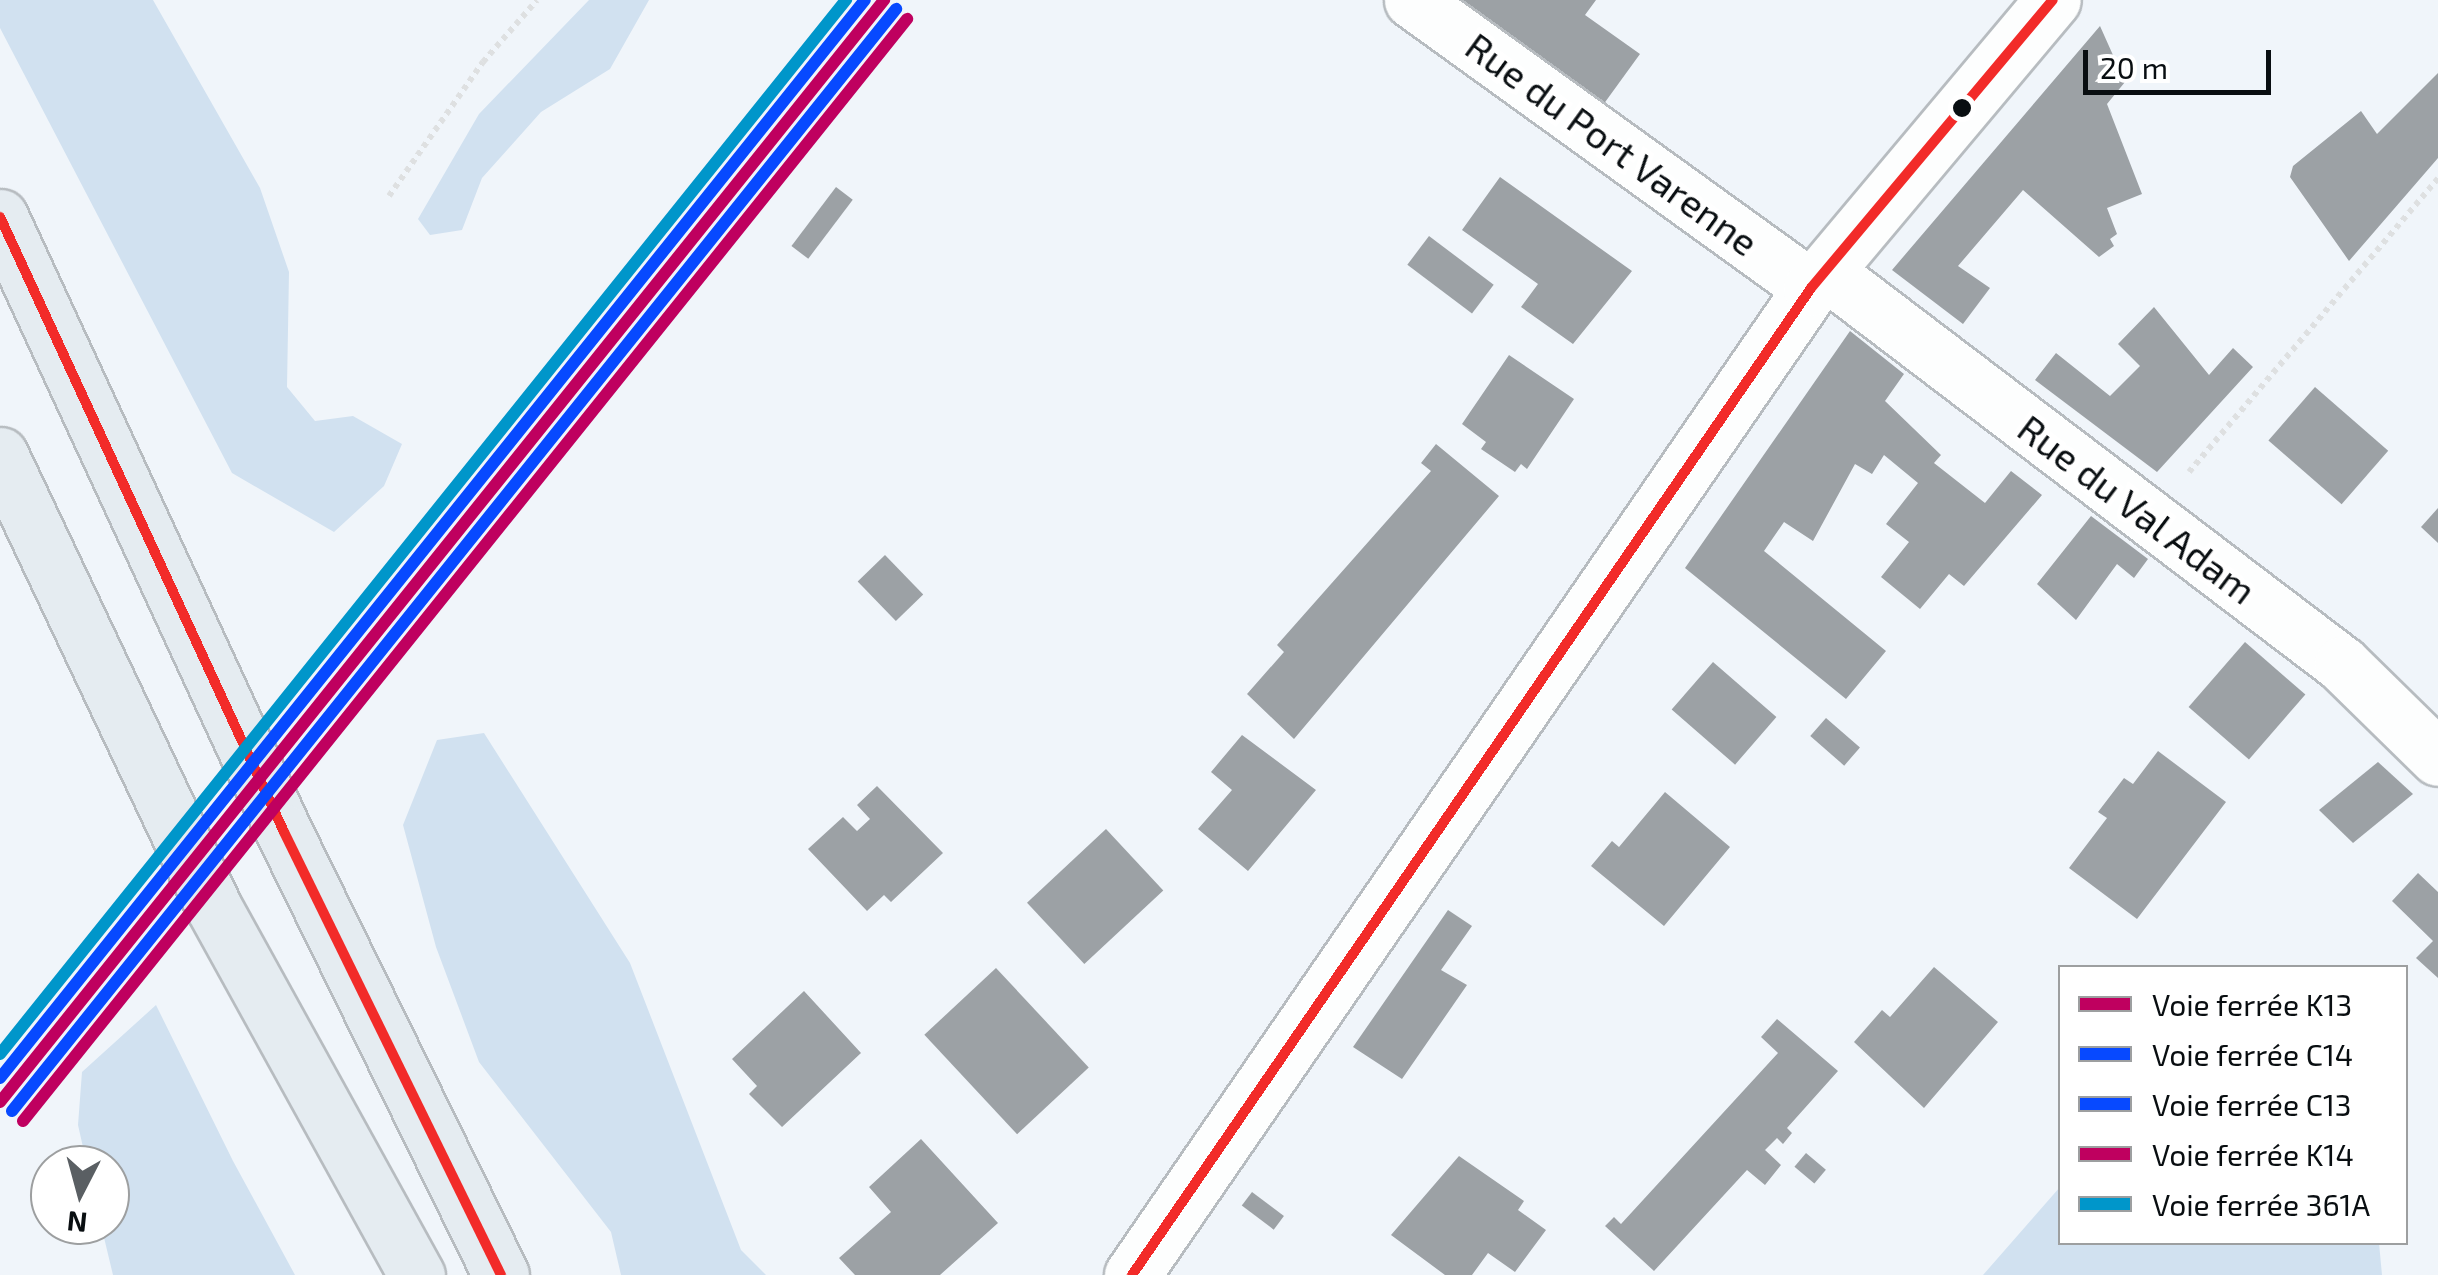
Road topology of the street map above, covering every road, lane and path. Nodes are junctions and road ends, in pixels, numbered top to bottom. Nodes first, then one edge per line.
1 (538, 0) edge
2 (1412, 0) edge
3 (2053, 0) edge
4 (2438, 178) edge
5 (390, 196) dead end
6 (0, 217) edge
7 (1819, 280) junction
8 (0, 455) edge
9 (2148, 518) junction
10 (2438, 758) edge
11 (418, 1275) edge
12 (501, 1275) edge
13 (1132, 1275) edge

1 - 5 path
2 - 7 street, Rue du Port Varenne
3 - 7 street
4 - 9 path
6 - 12 main road
7 - 9 street, Rue du Val Adam
7 - 13 street
8 - 11 main road
9 - 10 street, Rue du Val Adam

